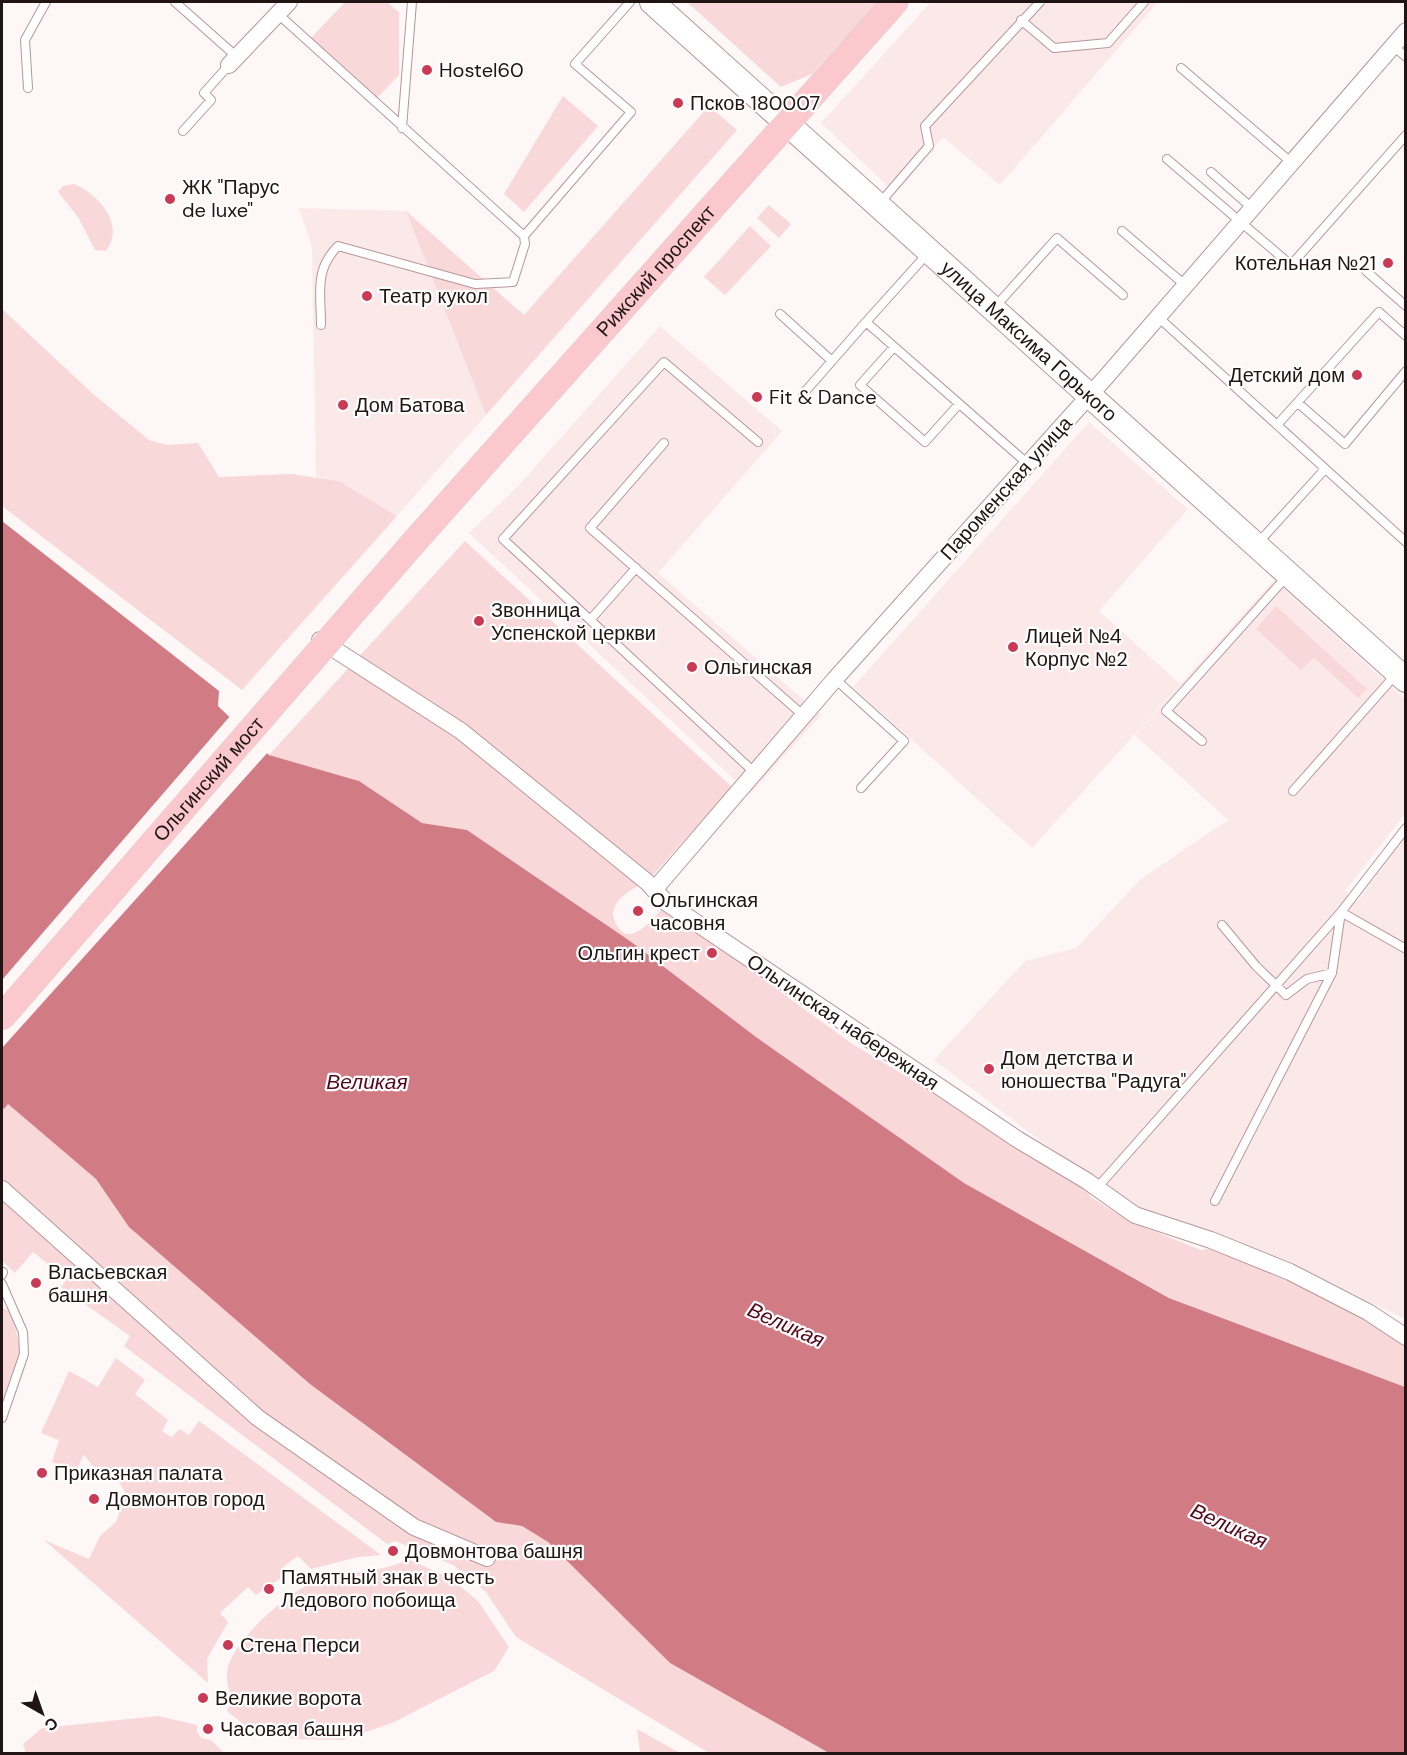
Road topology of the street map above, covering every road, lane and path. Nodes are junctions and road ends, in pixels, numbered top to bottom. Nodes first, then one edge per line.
1 (46, 2) edge
2 (176, 2) edge
3 (289, 2) edge
4 (412, 2) edge
5 (630, 2) edge
6 (652, 2) edge
7 (895, 2) edge
8 (1040, 2) edge
9 (1144, 2) edge
10 (278, 15) junction
11 (1021, 20) junction
12 (1406, 32) edge
13 (1399, 51) edge
14 (233, 61) junction
15 (1181, 68) dead end
16 (28, 88) dead end
17 (788, 122) junction
18 (402, 128) junction
19 (183, 131) dead end
20 (1406, 135) edge
21 (1167, 159) dead end
22 (1292, 163) junction
23 (1211, 172) dead end
24 (879, 204) junction
25 (1252, 208) junction
26 (1240, 221) junction
27 (1122, 231) dead end
28 (524, 236) junction
29 (930, 250) junction
30 (1366, 271) dead end
31 (1185, 285) junction
32 (1122, 295) dead end
33 (1406, 306) edge
34 (994, 309) junction
35 (780, 314) dead end
36 (1158, 317) junction
37 (866, 322) junction
38 (321, 325) dead end
39 (1406, 336) edge
40 (894, 347) junction
41 (832, 361) junction
42 (1406, 371) edge
43 (803, 394) dead end
44 (1090, 396) junction
45 (1298, 403) junction
46 (959, 404) junction
47 (1277, 426) junction
48 (758, 442) dead end
49 (664, 443) dead end
50 (1028, 464) junction
51 (1325, 469) junction
52 (415, 541) joint
53 (1406, 542) edge
54 (1256, 545) junction
55 (636, 568) junction
56 (1289, 575) junction
57 (591, 619) junction
58 (320, 640) dead end
59 (1401, 677) edge
60 (835, 679) junction
61 (804, 717) junction
62 (1202, 741) dead end
63 (755, 773) junction
64 (861, 788) dead end
65 (1293, 791) dead end
66 (1406, 828) edge
67 (654, 890) junction
68 (1341, 912) junction
69 (1222, 925) dead end
70 (1406, 950) edge
71 (1332, 973) junction
72 (1275, 984) junction
73 (2, 1017) edge
74 (2, 1189) edge
75 (1096, 1189) junction
76 (1215, 1201) dead end
77 (2, 1284) edge
78 (1406, 1337) edge
79 (2, 1418) edge
80 (487, 1558) dead end

1 - 16 lane
2 - 14 lane
3 - 10 street
4 - 18 lane
5 - 28 lane
6 - 17 main road, улица Максима Горького
7 - 17 main road, Рижский проспект
8 - 11 lane
9 - 11 lane
10 - 14 street
10 - 18 lane
11 - 24 lane
12 - 13 street, Пароменская улица
13 - 22 street, Пароменская улица
14 - 19 lane
15 - 22 lane
17 - 24 main road, улица Максима Горького
17 - 52 main road, Рижский проспект
18 - 28 lane
20 - 26 lane
21 - 26 lane
22 - 25 street, Пароменская улица
23 - 25 lane
24 - 29 main road, улица Максима Горького
25 - 26 street, Пароменская улица
26 - 31 street, Пароменская улица
27 - 31 lane
28 - 38 lane
29 - 34 main road, улица Максима Горького
29 - 37 lane
30 - 33 lane
31 - 36 street, Пароменская улица
32 - 34 lane
34 - 44 main road, улица Максима Горького
35 - 41 lane
36 - 44 street, Пароменская улица
36 - 47 lane
37 - 40 lane
37 - 41 lane
39 - 45 lane
40 - 46 lane
40 - 46 lane
41 - 43 lane
42 - 45 lane
44 - 50 street, Пароменская улица
44 - 54 main road, улица Максима Горького
45 - 47 lane
46 - 50 lane
47 - 51 lane
48 - 57 lane
49 - 55 lane
50 - 60 street, Пароменская улица
51 - 53 lane
51 - 54 lane
52 - 73 main road, Ольгинский мост, bridge
54 - 56 main road, улица Максима Горького
55 - 57 lane
55 - 61 lane
56 - 59 main road, улица Максима Горького
56 - 62 lane
57 - 63 lane
58 - 67 street, Ольгинская набережная
59 - 65 lane
60 - 61 street, Пароменская улица
60 - 64 lane
61 - 63 street, Пароменская улица
63 - 67 street, Пароменская улица
66 - 68 lane
67 - 75 street, Ольгинская набережная
68 - 70 lane
68 - 71 lane
68 - 72 lane
69 - 72 lane
71 - 72 lane
71 - 76 lane
72 - 75 lane
74 - 80 street
75 - 78 street, Ольгинская набережная
77 - 79 lane

